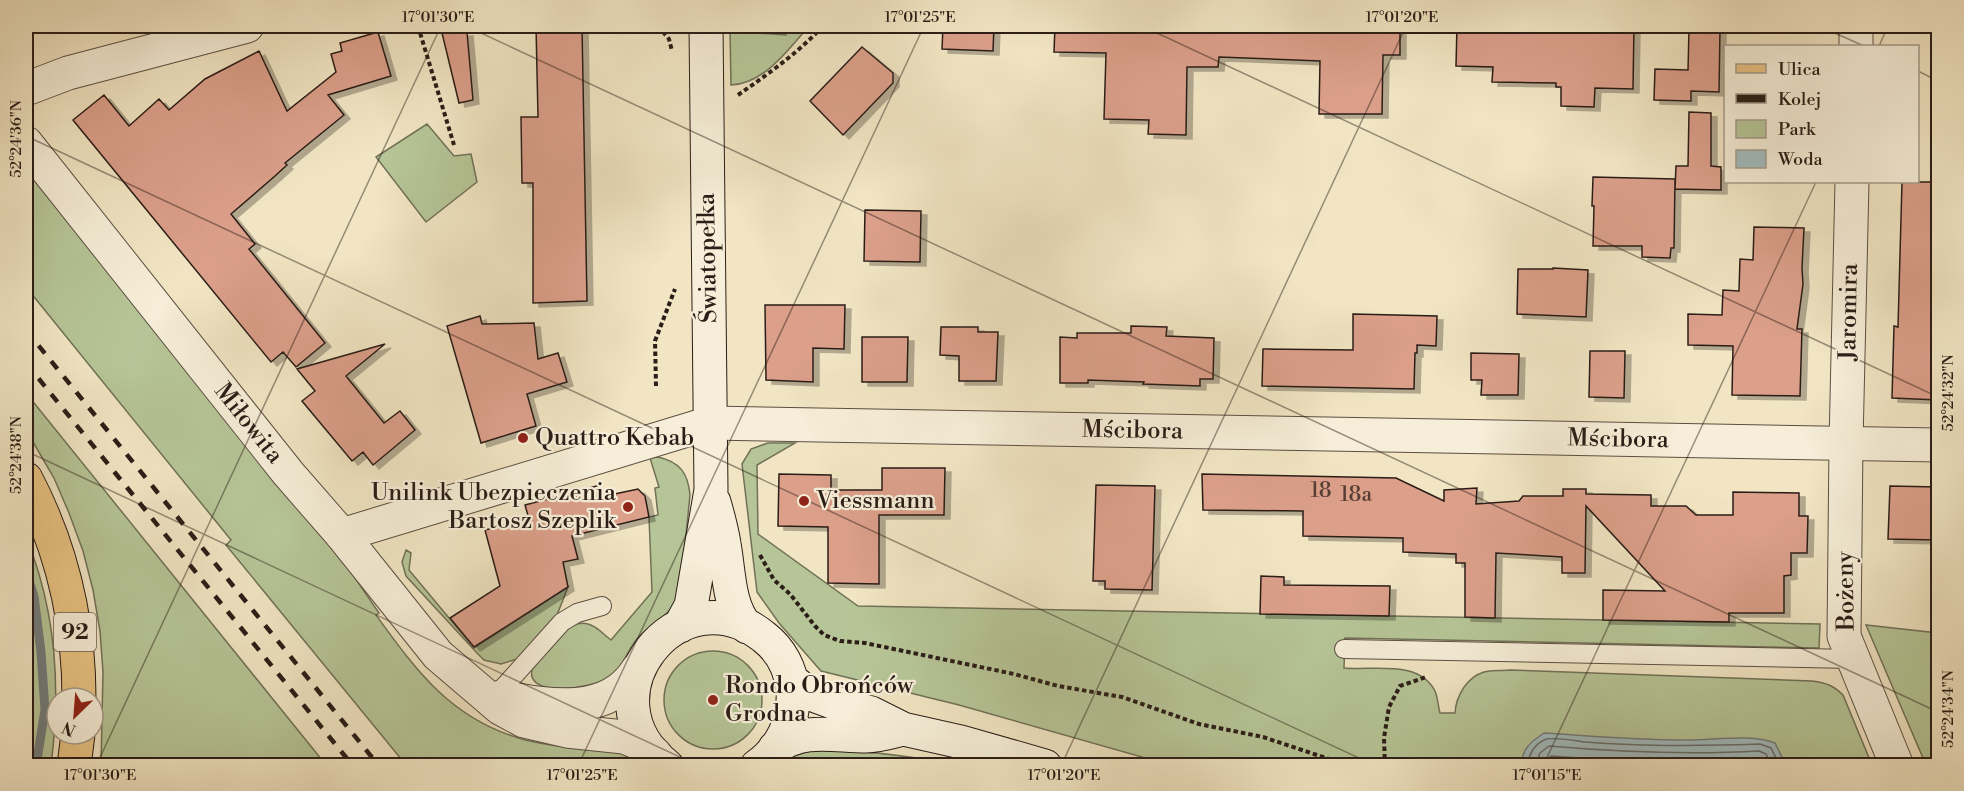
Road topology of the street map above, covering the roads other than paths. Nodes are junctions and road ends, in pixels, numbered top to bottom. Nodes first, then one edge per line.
1 (247, 26) edge
2 (706, 26) edge
3 (1856, 26) edge
4 (1856, 45) edge
5 (26, 89) edge
6 (26, 143) edge
7 (1852, 183) edge
8 (710, 423) junction
9 (1846, 443) junction
10 (1938, 445) edge
11 (26, 479) edge
12 (711, 490) junction
13 (342, 535) junction
14 (602, 606) dead end
15 (680, 626) junction
16 (747, 627) junction
17 (1344, 649) dead end
18 (1853, 659) junction
19 (638, 669) junction
20 (791, 680) junction
21 (79, 686) edge
22 (490, 696) junction
23 (903, 729) junction
24 (76, 746) edge
25 (661, 760) edge
26 (763, 760) edge
27 (74, 765) edge
28 (1045, 765) edge
29 (1897, 765) edge

1 - 5 street
2 - 8 street, Światopełka
3 - 4 street
6 - 13 street, Miłowita
7 - 9 street, Jaromira
8 - 9 street, Mścibora
8 - 12 street, Światopełka
8 - 13 street, Mścibora
9 - 10 street, Mścibora
9 - 18 street, Bożeny
11 - 21 main road, 92
12 - 15 street, Światopełka
12 - 16 street, Światopełka
13 - 22 street, Miłowita
14 - 22 lane
15 - 16 street
15 - 19 street
16 - 20 street
17 - 18 lane
18 - 29 street, Bożeny
19 - 22 street
19 - 25 street
20 - 23 street
20 - 26 street
22 - 25 street, Miłowita
23 - 26 street
23 - 28 street
24 - 27 main road

